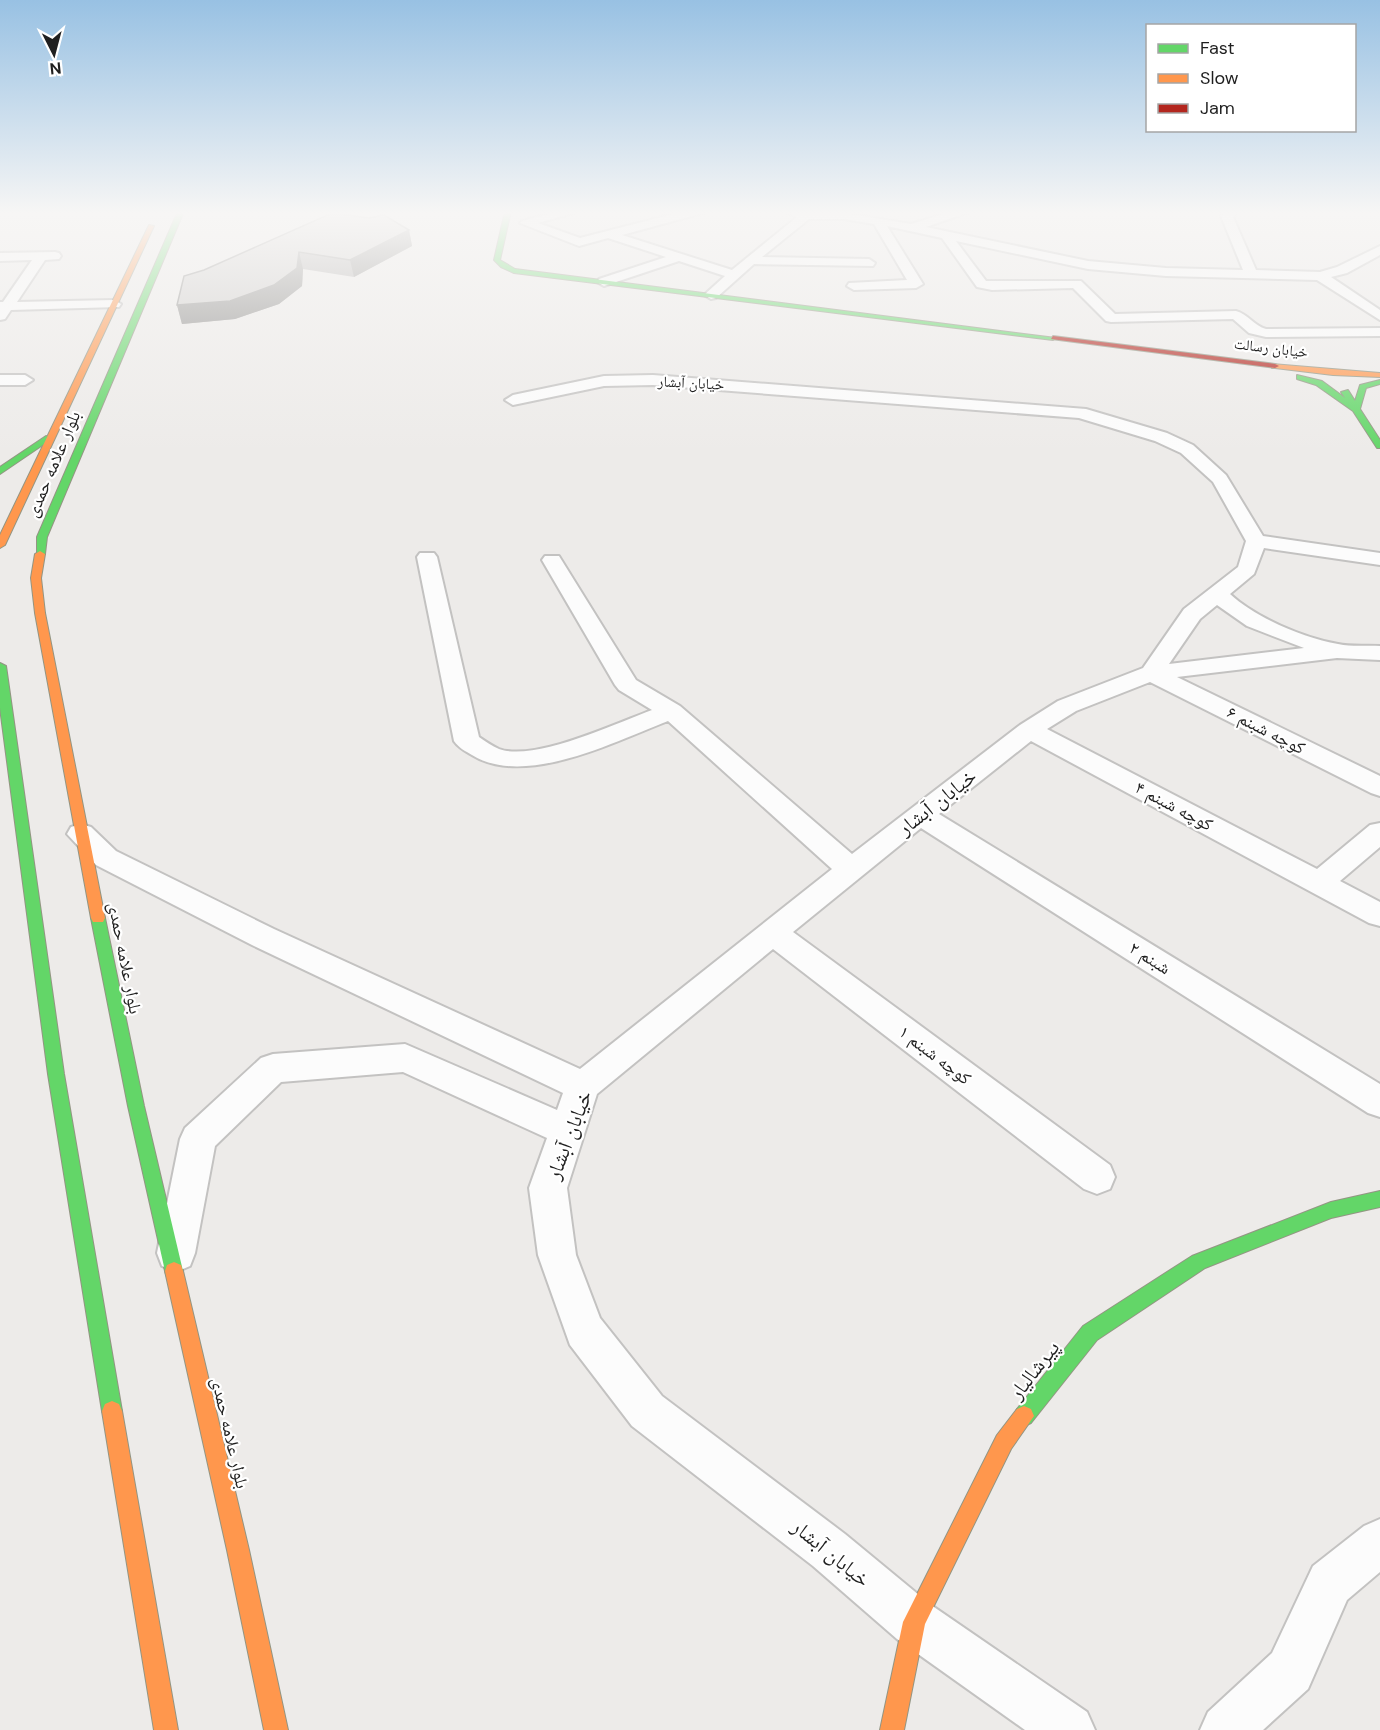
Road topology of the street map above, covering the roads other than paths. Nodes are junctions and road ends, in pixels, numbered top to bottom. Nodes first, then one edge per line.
1 (16, 292) edge
2 (120, 292) edge
3 (147, 292) edge
4 (684, 292) edge
5 (714, 292) edge
6 (1084, 292) edge
7 (1344, 292) edge
8 (711, 295) junction
9 (1209, 301) dead end
10 (114, 304) junction
11 (2, 309) edge
12 (1231, 315) junction
13 (1380, 316) edge
14 (1380, 332) edge
15 (1241, 361) junction
16 (1333, 373) junction
17 (1380, 375) edge
18 (0, 380) edge
19 (25, 380) dead end
20 (1380, 382) edge
21 (513, 400) dead end
22 (1356, 409) junction
23 (49, 438) junction
24 (1380, 446) edge
25 (0, 471) edge
26 (1256, 541) junction
27 (0, 545) edge
28 (427, 557) dead end
29 (1380, 558) edge
30 (552, 560) dead end
31 (1218, 594) junction
32 (1337, 651) junction
33 (1380, 653) edge
34 (0, 666) edge
35 (1151, 673) junction
36 (671, 711) junction
37 (1029, 730) junction
38 (5, 735) edge
39 (1380, 787) edge
40 (920, 815) junction
41 (1380, 832) edge
42 (81, 834) junction
43 (851, 869) junction
44 (1319, 883) junction
45 (1380, 915) edge
46 (772, 933) junction
47 (583, 1086) junction
48 (1380, 1102) edge
49 (568, 1131) junction
50 (1097, 1177) dead end
51 (1380, 1199) edge
52 (173, 1267) junction
53 (1380, 1542) edge
54 (914, 1622) junction
55 (166, 1730) edge
56 (276, 1730) edge
57 (892, 1730) edge
58 (1069, 1730) edge
59 (1226, 1730) edge

1 - 11 street
2 - 10 main road, بلوار علامه حمدی
3 - 42 main road, بلوار علامه حمدی
4 - 8 main road, خیابان رسالت
5 - 8 street
6 - 12 street
7 - 13 street
8 - 15 main road, خیابان رسالت
9 - 12 street
10 - 11 street
10 - 23 main road, بلوار علامه حمدی
12 - 14 street
15 - 16 main road, خیابان رسالت
15 - 22 main road
16 - 17 main road, خیابان رسالت
16 - 22 main road
18 - 19 street
20 - 22 main road
21 - 26 street, خیابان آبشار
22 - 24 main road
23 - 25 main road
23 - 27 main road, بلوار علامه حمدی
26 - 29 street
26 - 31 street
28 - 36 street
30 - 36 street
31 - 32 street
31 - 35 street
32 - 33 street, خیابان آبشار
32 - 35 street, خیابان آبشار
34 - 38 main road
35 - 37 street, خیابان آبشار
35 - 39 street, کوچه شبنم ۶
36 - 43 street
37 - 40 street, خیابان آبشار
37 - 44 street, کوچه شبنم ۴
38 - 55 main road
40 - 43 street, خیابان آبشار
40 - 48 street, شبنم ۲
41 - 44 street
42 - 47 street
42 - 52 main road, بلوار علامه حمدی
43 - 46 street, خیابان آبشار
44 - 45 street, کوچه شبنم ۴
46 - 47 street, خیابان آبشار
46 - 50 street, کوچه شبنم ۱
47 - 49 street, خیابان آبشار
49 - 52 street
49 - 54 street, خیابان آبشار
51 - 54 main road, پیرشالیار
52 - 56 main road, بلوار علامه حمدی
53 - 59 street
54 - 57 main road, پیرشالیار
54 - 58 street, خیابان آبشار

